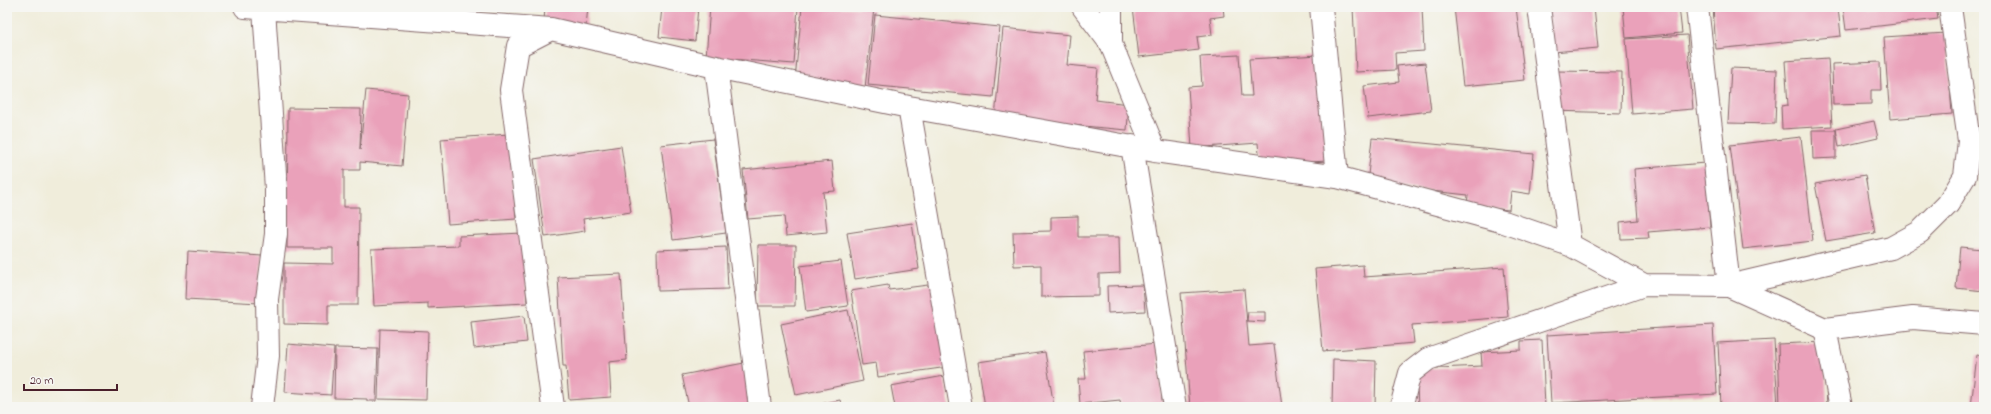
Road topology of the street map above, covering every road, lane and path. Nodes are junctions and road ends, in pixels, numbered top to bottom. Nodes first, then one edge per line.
1 (1083, 7) edge
2 (1111, 7) edge
3 (1321, 7) edge
4 (1539, 7) edge
5 (1697, 7) edge
6 (1950, 7) edge
7 (254, 8) edge
8 (551, 30) junction
9 (1111, 44) junction
10 (716, 68) junction
11 (909, 107) junction
12 (1132, 146) junction
13 (1155, 151) junction
14 (1336, 177) junction
15 (1570, 245) junction
16 (1644, 285) junction
17 (1729, 286) junction
18 (1984, 324) edge
19 (1825, 329) junction
20 (262, 407) edge
21 (553, 407) edge
22 (760, 407) edge
23 (961, 407) edge
24 (1175, 407) edge
25 (1401, 407) edge
26 (1841, 407) edge

1 - 9 street
2 - 9 street
3 - 14 street
4 - 15 street
5 - 17 street
6 - 17 street
7 - 8 street
7 - 20 street
8 - 10 street
8 - 21 street
9 - 13 street
10 - 11 street
10 - 22 street
11 - 12 street
11 - 23 street
12 - 13 street
12 - 24 street
13 - 14 street
14 - 15 street
15 - 16 street
16 - 17 street
16 - 25 street
17 - 19 street
18 - 19 street
19 - 26 street

